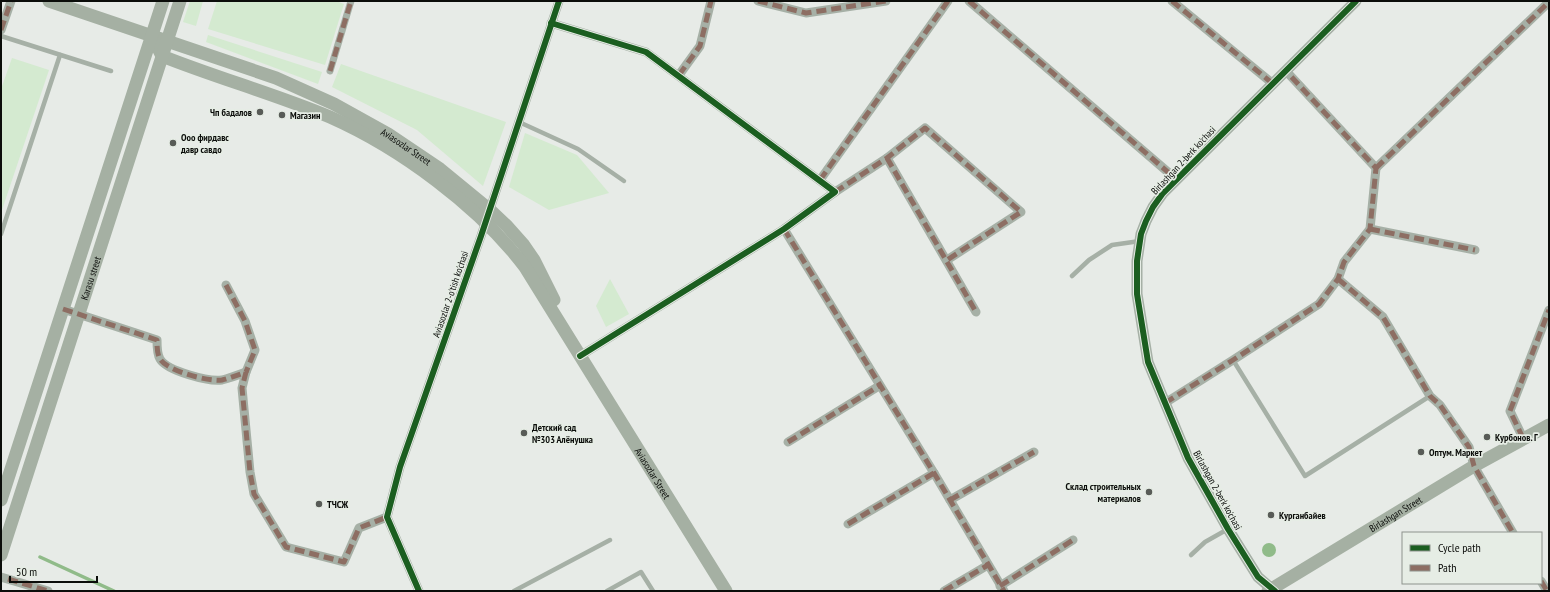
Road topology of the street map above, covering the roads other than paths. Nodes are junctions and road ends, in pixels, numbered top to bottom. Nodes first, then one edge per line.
1 (11, 1) edge
2 (49, 1) edge
3 (163, 1) edge
4 (180, 1) edge
5 (351, 1) edge
6 (559, 1) edge
7 (711, 1) edge
8 (758, 1) edge
9 (886, 1) edge
10 (948, 1) edge
11 (969, 1) edge
12 (1172, 1) edge
13 (1356, 1) edge
14 (1549, 2) edge
15 (551, 23) junction
16 (1, 30) edge
17 (1, 36) edge
18 (152, 36) junction
19 (167, 41) junction
20 (60, 55) junction
21 (162, 56) junction
22 (330, 70) dead end
23 (1286, 70) junction
24 (111, 72) dead end
25 (679, 75) junction
26 (1272, 83) junction
27 (519, 122) junction
28 (887, 158) junction
29 (1376, 168) junction
30 (1176, 179) junction
31 (820, 180) junction
32 (624, 181) dead end
33 (835, 192) junction
34 (490, 210) junction
35 (486, 223) junction
36 (784, 229) junction
37 (1370, 229) junction
38 (1, 234) edge
39 (1140, 241) junction
40 (1475, 250) dead end
41 (947, 260) junction
42 (1072, 276) dead end
43 (1338, 279) junction
44 (226, 285) dead end
45 (63, 309) junction
46 (1549, 310) edge
47 (976, 312) dead end
48 (79, 314) junction
49 (580, 356) junction
50 (1233, 360) junction
51 (246, 372) junction
52 (879, 386) junction
53 (1430, 396) junction
54 (1165, 403) junction
55 (1549, 425) edge
56 (1523, 438) junction
57 (788, 442) dead end
58 (1034, 452) dead end
59 (1474, 466) junction
60 (934, 473) junction
61 (5, 476) edge
62 (1, 500) edge
63 (950, 500) junction
64 (387, 517) junction
65 (848, 524) dead end
66 (1228, 530) junction
67 (1512, 532) edge
68 (610, 540) dead end
69 (1074, 540) dead end
70 (1, 555) edge
71 (1190, 555) dead end
72 (988, 565) junction
73 (1, 577) edge
74 (1002, 588) edge
75 (1272, 590) edge
76 (48, 591) edge
77 (419, 591) edge
78 (514, 591) edge
79 (607, 591) edge
80 (653, 591) edge
81 (726, 591) edge
82 (944, 591) edge

1 - 16 street
2 - 18 main road, Aviasozlar Street
3 - 18 main road, Karasu street
4 - 19 main road, Karasu street
5 - 22 street
6 - 15 street, Aviasozlar 2-o'tish ko'chasi
7 - 25 street
8 - 9 street
10 - 31 street
11 - 30 street
12 - 26 street
13 - 23 street, Birlashgan 2-berk ko'chasi
14 - 29 street
15 - 25 street
15 - 27 street, Aviasozlar 2-o'tish ko'chasi
17 - 20 lane
18 - 19 main road, Aviasozlar Street
18 - 21 main road
18 - 45 main road, Karasu street
19 - 21 main road, Karasu street
19 - 34 main road, Aviasozlar Street
20 - 24 lane
20 - 38 lane
21 - 35 main road, Aviasozlar Street
21 - 48 main road, Karasu street
23 - 26 street, Birlashgan 2-berk ko'chasi
23 - 29 street
25 - 31 street
26 - 30 street, Birlashgan 2-berk ko'chasi
27 - 32 lane
27 - 34 street, Aviasozlar 2-o'tish ko'chasi
28 - 33 street
28 - 41 street
28 - 41 street
29 - 37 street
30 - 39 street, Birlashgan 2-berk ko'chasi
31 - 33 street
33 - 36 street
34 - 35 street, Aviasozlar 2-o'tish ko'chasi
34 - 49 main road, Aviasozlar Street
35 - 49 main road, Aviasozlar Street
35 - 64 street, Aviasozlar 2-o'tish ko'chasi
36 - 49 street
36 - 52 street
37 - 40 street
37 - 43 street
39 - 42 lane
39 - 54 street, Birlashgan 2-berk ko'chasi
41 - 47 street
43 - 50 street
43 - 53 street
44 - 51 street
45 - 48 street
45 - 61 main road, Karasu street
46 - 56 street
48 - 51 street
48 - 70 main road, Karasu street
49 - 81 main road, Aviasozlar Street
50 - 53 lane
50 - 54 street
51 - 64 street
52 - 57 street
52 - 60 street
53 - 59 street
54 - 66 street, Birlashgan 2-berk ko'chasi
55 - 56 main road, Birlashgan Street
56 - 59 main road, Birlashgan Street
58 - 63 street
59 - 67 street
59 - 75 main road, Birlashgan Street
60 - 63 street
60 - 65 street
61 - 62 main road, Karasu street
63 - 72 street
64 - 77 street
66 - 71 lane
66 - 75 street, Birlashgan 2-berk ko'chasi
68 - 78 lane
69 - 74 street
72 - 74 street
72 - 82 street
73 - 76 street
79 - 80 lane

